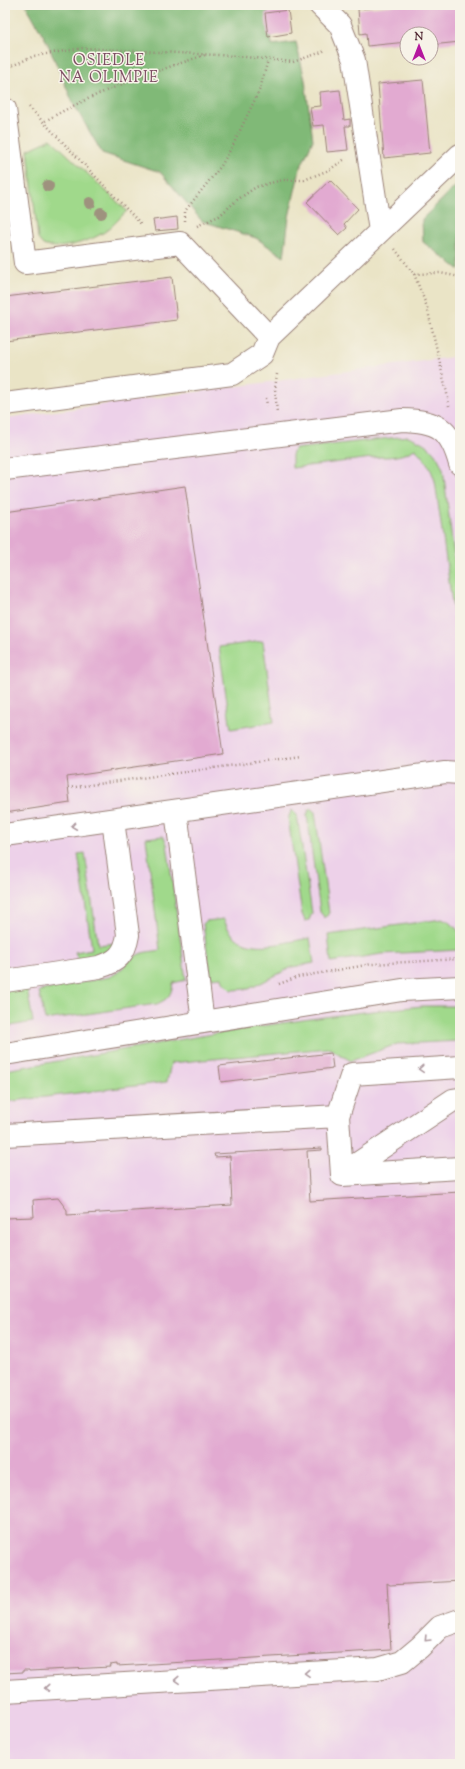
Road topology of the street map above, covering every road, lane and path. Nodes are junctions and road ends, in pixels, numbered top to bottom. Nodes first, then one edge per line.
1 (320, 5) edge
2 (344, 34) junction
3 (208, 54) junction
4 (268, 60) junction
5 (5, 69) edge
6 (28, 106) dead end
7 (5, 109) edge
8 (45, 121) junction
9 (367, 144) junction
10 (460, 155) edge
11 (141, 223) dead end
12 (380, 232) junction
13 (181, 238) junction
14 (414, 274) junction
15 (460, 277) edge
16 (269, 337) junction
17 (278, 369) dead end
18 (266, 398) dead end
19 (5, 404) edge
20 (267, 406) dead end
21 (277, 408) dead end
22 (443, 429) junction
23 (460, 464) edge
24 (5, 469) edge
25 (301, 756) dead end
26 (460, 773) edge
27 (68, 788) dead end
28 (176, 811) junction
29 (113, 820) junction
30 (5, 835) edge
31 (5, 981) edge
32 (460, 987) edge
33 (203, 1022) junction
34 (5, 1054) edge
35 (460, 1067) edge
36 (460, 1099) edge
37 (338, 1116) junction
38 (5, 1135) edge
39 (460, 1168) edge
40 (342, 1175) junction
41 (460, 1620) edge
42 (5, 1690) edge

1 - 2 street
2 - 4 path
2 - 9 street
3 - 4 path
3 - 5 path
3 - 8 path
4 - 13 path
6 - 8 path
7 - 13 street
8 - 11 path
9 - 12 street
9 - 13 path
10 - 12 street
12 - 14 path
12 - 16 street
13 - 16 street
14 - 15 path
14 - 22 path
16 - 19 street
17 - 21 path
18 - 20 path
22 - 23 street
22 - 24 street
25 - 27 path
26 - 28 street
28 - 29 street
28 - 33 street
29 -> 30 street
29 - 31 street
32 - 33 street
33 - 34 street
35 -> 37 street
36 - 40 street
37 - 38 street
37 - 40 street
39 - 40 street
41 -> 42 street

